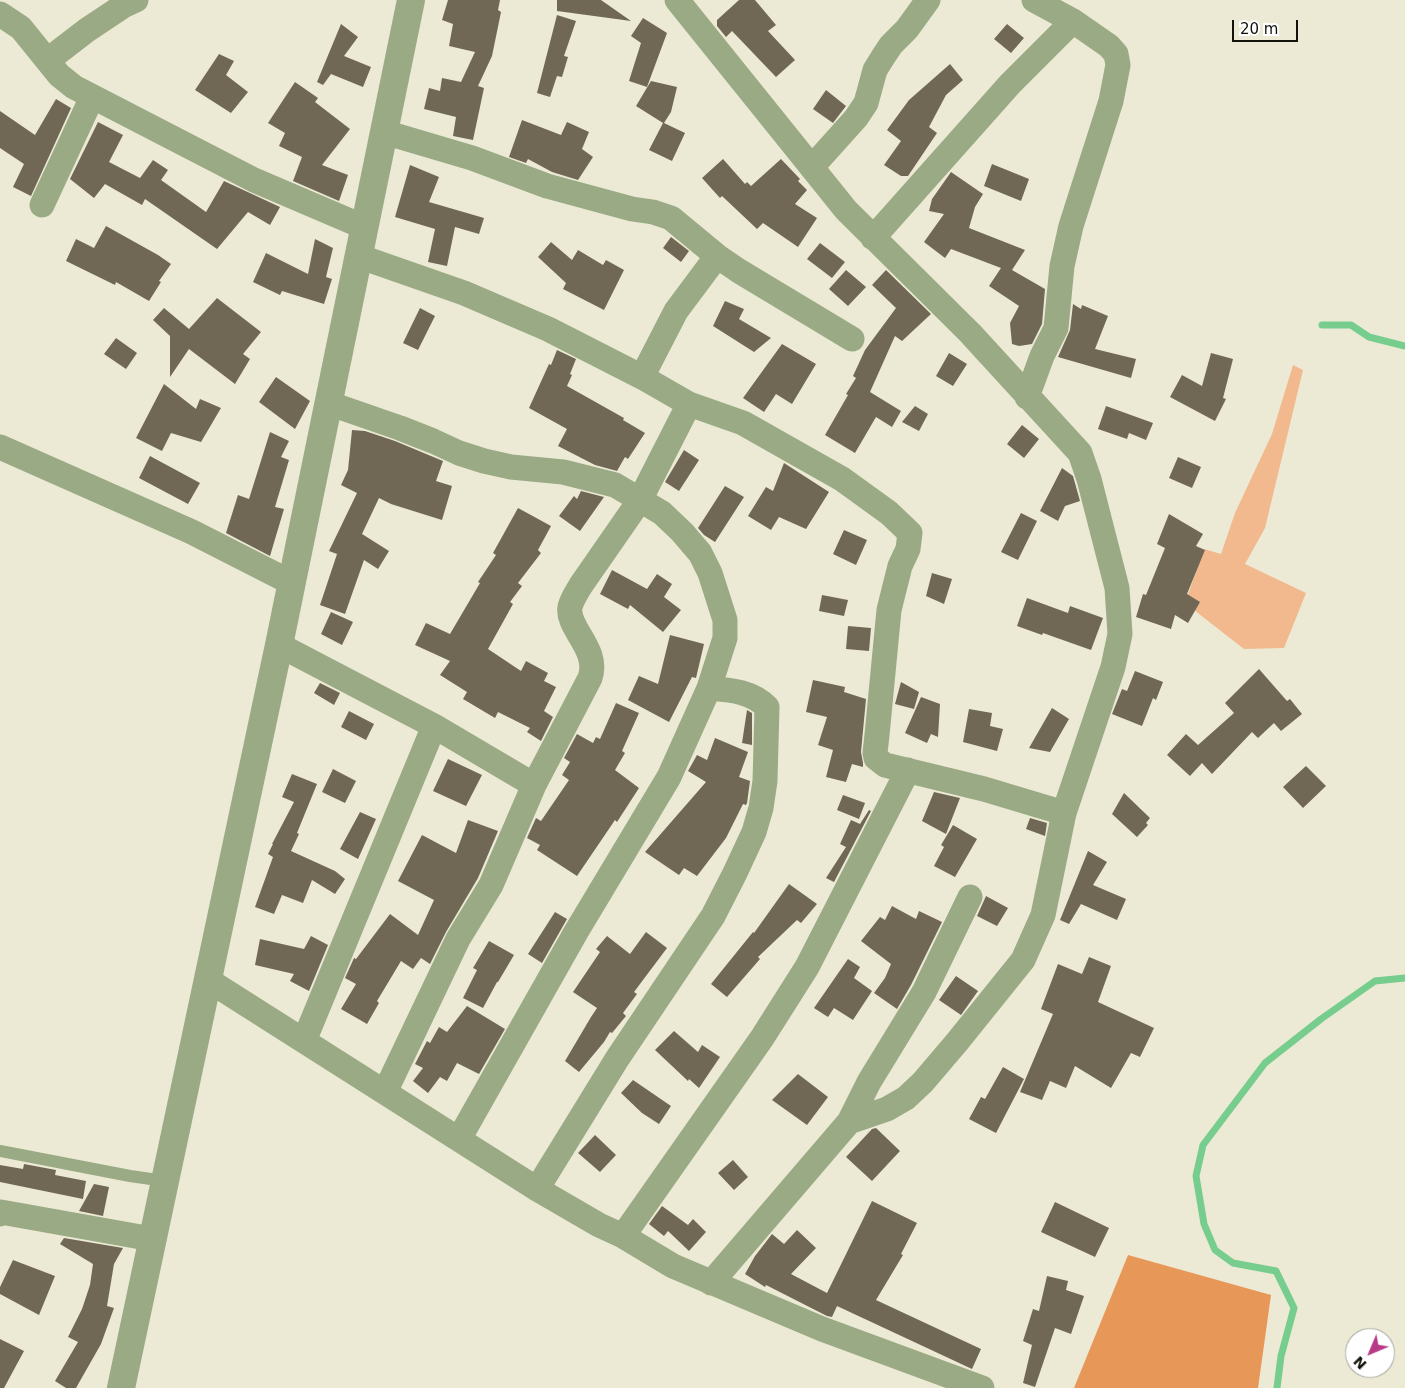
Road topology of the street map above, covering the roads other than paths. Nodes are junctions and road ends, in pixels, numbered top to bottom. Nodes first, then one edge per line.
1 (136, 0) edge
2 (411, 0) edge
3 (677, 0) edge
4 (928, 0) edge
5 (1034, 0) edge
6 (0, 14) edge
7 (1073, 22) junction
8 (48, 60) junction
9 (92, 97) junction
10 (384, 132) junction
11 (812, 167) junction
12 (42, 205) dead end
13 (364, 227) junction
14 (873, 238) junction
15 (358, 256) junction
16 (716, 256) junction
17 (852, 339) dead end
18 (642, 378) junction
19 (1027, 397) junction
20 (328, 403) junction
21 (689, 404) junction
22 (0, 447) edge
23 (640, 500) junction
24 (292, 583) junction
25 (279, 645) junction
26 (709, 688) junction
27 (434, 726) junction
28 (908, 770) junction
29 (534, 785) junction
30 (1064, 813) junction
31 (970, 897) dead end
32 (208, 980) junction
33 (304, 1041) junction
34 (385, 1092) junction
35 (848, 1122) junction
36 (460, 1139) junction
37 (0, 1151) edge
38 (165, 1181) junction
39 (537, 1189) junction
40 (0, 1213) edge
41 (623, 1236) junction
42 (152, 1239) junction
43 (711, 1283) junction
44 (959, 1383) edge
45 (121, 1388) edge
46 (982, 1388) edge

1 - 8 street
2 - 10 street
3 - 11 street
4 - 11 street
5 - 7 street
6 - 8 street
7 - 14 street
7 - 19 street
8 - 9 street
9 - 12 street
9 - 13 street
10 - 13 street
10 - 16 street
11 - 14 street
13 - 15 street
14 - 19 street
15 - 18 street
15 - 20 street
16 - 17 street
16 - 18 street
18 - 21 street
19 - 30 street
20 - 23 street
20 - 24 street
21 - 23 street
21 - 28 street
22 - 24 street
23 - 26 street
23 - 29 street
24 - 25 street
25 - 27 street
25 - 32 street
26 - 36 street
26 - 39 street
27 - 29 street
27 - 33 street
28 - 30 street
28 - 41 street
29 - 34 street
30 - 35 street
31 - 35 street
32 - 33 street
32 - 38 street
33 - 34 street
34 - 36 street
35 - 43 street
36 - 39 street
37 - 38 lane
38 - 42 street
39 - 41 street
40 - 42 street
41 - 43 street
42 - 45 street
43 - 44 street
44 - 46 street

